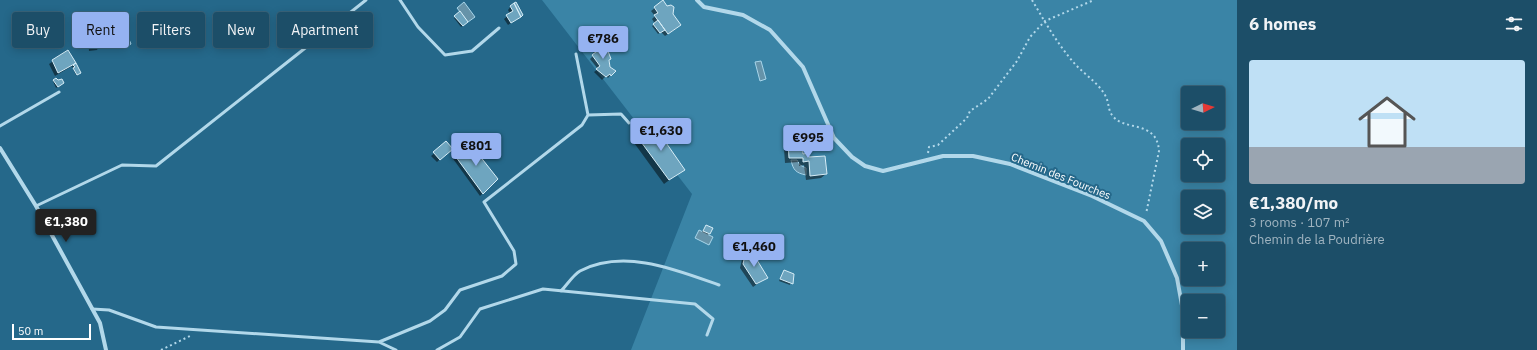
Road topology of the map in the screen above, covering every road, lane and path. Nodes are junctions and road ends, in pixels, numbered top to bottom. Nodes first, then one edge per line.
1 (366, 0) edge
2 (400, 0) edge
3 (697, 0) edge
4 (1032, 0) edge
5 (1094, 0) edge
6 (1045, 21) junction
7 (499, 28) dead end
8 (576, 54) dead end
9 (59, 92) dead end
10 (588, 115) junction
11 (630, 123) dead end
12 (0, 126) edge
13 (0, 148) edge
14 (926, 160) junction
15 (36, 206) junction
16 (1144, 221) junction
17 (719, 285) dead end
18 (561, 291) junction
19 (92, 309) junction
20 (202, 330) junction
21 (707, 335) dead end
22 (379, 342) junction
23 (106, 350) edge
24 (161, 350) edge
25 (396, 350) edge
26 (437, 350) edge
27 (1183, 350) edge

1 - 15 lane
2 - 7 lane
3 - 14 street, Chemin des Fourches
4 - 6 path
5 - 6 path
6 - 14 path
6 - 16 path
8 - 10 lane
9 - 12 lane
10 - 11 lane
10 - 22 lane
13 - 15 street
14 - 16 street, Chemin des Fourches
15 - 19 street
16 - 27 street, Chemin des Fourches
17 - 18 lane
18 - 21 lane
18 - 26 lane
19 - 20 lane
19 - 23 street
20 - 22 lane
20 - 24 path
22 - 25 lane

